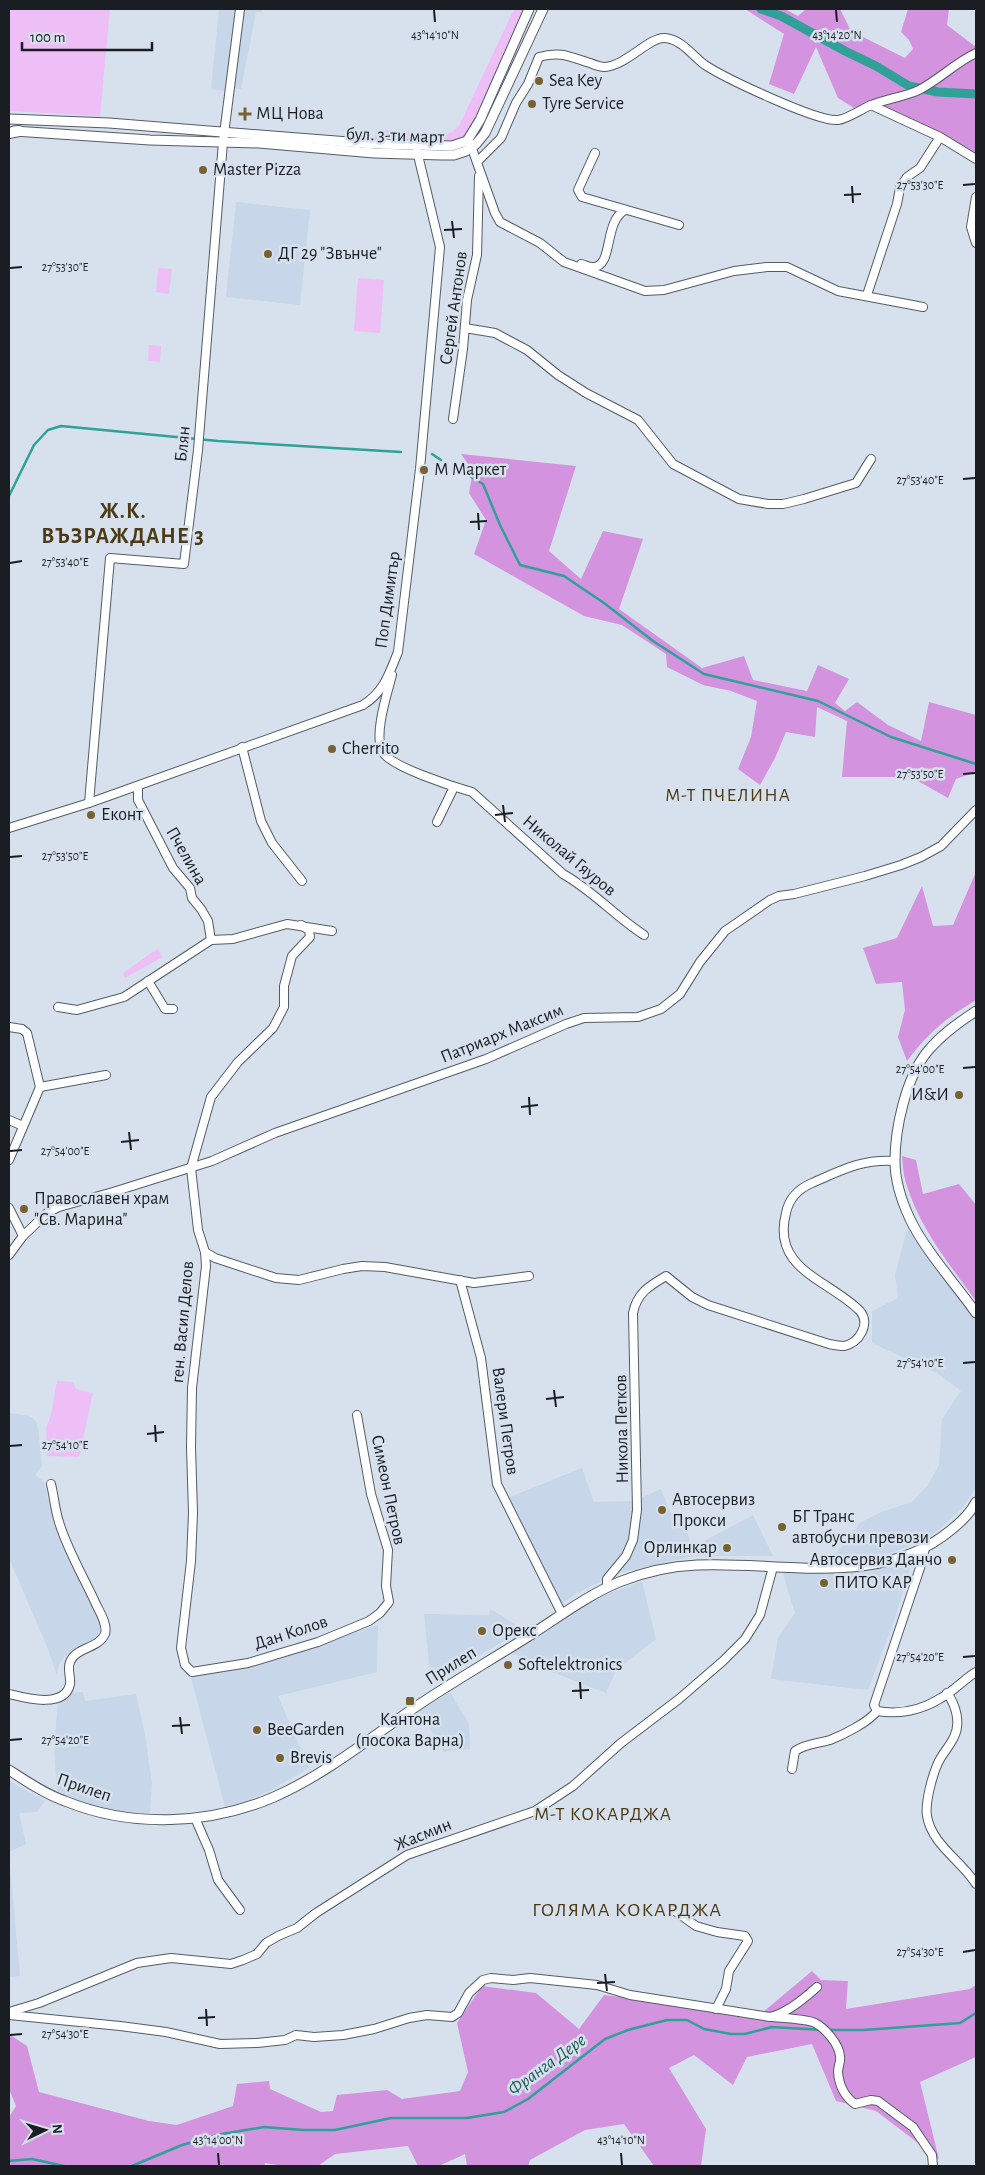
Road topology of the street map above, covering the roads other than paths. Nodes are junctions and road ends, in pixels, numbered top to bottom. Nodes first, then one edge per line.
1 (240, 9) edge
2 (529, 9) edge
3 (543, 9) edge
4 (976, 53) edge
5 (871, 105) junction
6 (9, 118) edge
7 (12, 131) edge
8 (225, 132) junction
9 (940, 137) junction
10 (223, 142) junction
11 (470, 144) junction
12 (417, 150) junction
13 (595, 153) dead end
14 (976, 158) edge
15 (477, 162) junction
16 (479, 171) junction
17 (976, 197) edge
18 (625, 210) junction
19 (679, 225) dead end
20 (976, 243) edge
21 (574, 265) junction
22 (867, 295) junction
23 (924, 307) dead end
24 (465, 328) junction
25 (453, 419) dead end
26 (871, 460) dead end
27 (398, 652) junction
28 (242, 747) junction
29 (138, 786) junction
30 (454, 787) junction
31 (89, 803) junction
32 (976, 810) edge
33 (437, 822) dead end
34 (9, 828) edge
35 (302, 881) dead end
36 (301, 925) junction
37 (332, 931) dead end
38 (644, 935) dead end
39 (211, 940) junction
40 (148, 981) junction
41 (58, 1007) dead end
42 (173, 1009) dead end
43 (976, 1011) edge
44 (9, 1027) edge
45 (106, 1075) dead end
46 (40, 1087) junction
47 (9, 1120) edge
48 (23, 1126) junction
49 (9, 1160) edge
50 (895, 1160) junction
51 (190, 1168) junction
52 (9, 1208) edge
53 (23, 1236) junction
54 (205, 1252) junction
55 (9, 1255) edge
56 (529, 1276) dead end
57 (460, 1280) junction
58 (976, 1312) edge
59 (357, 1415) dead end
60 (52, 1484) dead end
61 (976, 1502) edge
62 (925, 1548) junction
63 (773, 1567) junction
64 (607, 1587) junction
65 (389, 1602) joint
66 (562, 1614) junction
67 (192, 1672) joint
68 (976, 1672) edge
69 (947, 1693) junction
70 (9, 1694) edge
71 (877, 1711) junction
72 (792, 1769) dead end
73 (9, 1770) edge
74 (195, 1818) junction
75 (976, 1884) edge
76 (240, 1910) dead end
77 (675, 1911) dead end
78 (817, 1987) dead end
79 (716, 2009) junction
80 (9, 2014) edge
81 (770, 2017) junction
82 (933, 2166) edge

1 - 8 street, Блян
2 - 11 street, бул. 3-ти март
3 - 11 street
4 - 5 street
5 - 9 street
5 - 15 street
6 - 8 street, бул. 3-ти март
7 - 10 street, бул. 3-ти март
8 - 10 street, Блян
8 - 12 street, бул. 3-ти март
9 - 14 street
9 - 22 street
10 - 12 street, бул. 3-ти март
10 - 31 street, Блян
11 - 12 street, бул. 3-ти март
11 - 15 street
12 - 27 street, Поп Димитър
13 - 18 street
15 - 16 street
16 - 21 street
16 - 24 street, Сергей Антонов
17 - 20 street
18 - 19 street
18 - 21 street
21 - 22 street
22 - 23 street
24 - 25 street, Сергей Антонов
24 - 26 street
27 - 28 street, Поп Димитър
27 - 30 street, Николай Гяуров
28 - 29 street, Поп Димитър
28 - 35 street
29 - 31 street, Поп Димитър
29 - 39 street, Пчелина
30 - 33 street
30 - 38 street, Николай Гяуров
31 - 34 street, Поп Димитър
32 - 51 street, Патриарх Максим
36 - 37 street
36 - 39 street
36 - 51 street, ген. Васил Делов
39 - 40 street
40 - 41 street
40 - 42 street
43 - 50 street
44 - 46 street
45 - 46 street
46 - 48 street
47 - 48 street
48 - 49 street
50 - 58 street
50 - 64 street, Никола Петков
51 - 53 street, Патриарх Максим
51 - 54 street, ген. Васил Делов
52 - 53 street
53 - 55 street, Патриарх Максим
54 - 57 street
54 - 67 street, ген. Васил Делов
56 - 57 street
57 - 66 street, Валери Петров
59 - 65 street, Симеон Петров
60 - 70 street
61 - 62 street, Прилеп
62 - 63 street, Прилеп
62 - 71 street
63 - 64 street, Прилеп
63 - 80 street, Жасмин
64 - 66 street, Прилеп
65 - 67 street, Дан Колов
66 - 74 street, Прилеп
68 - 69 street
69 - 71 street
69 - 75 street
71 - 72 street
73 - 74 street, Прилеп
74 - 76 street
77 - 79 street
78 - 81 street
79 - 80 street
79 - 81 street
81 - 82 street

